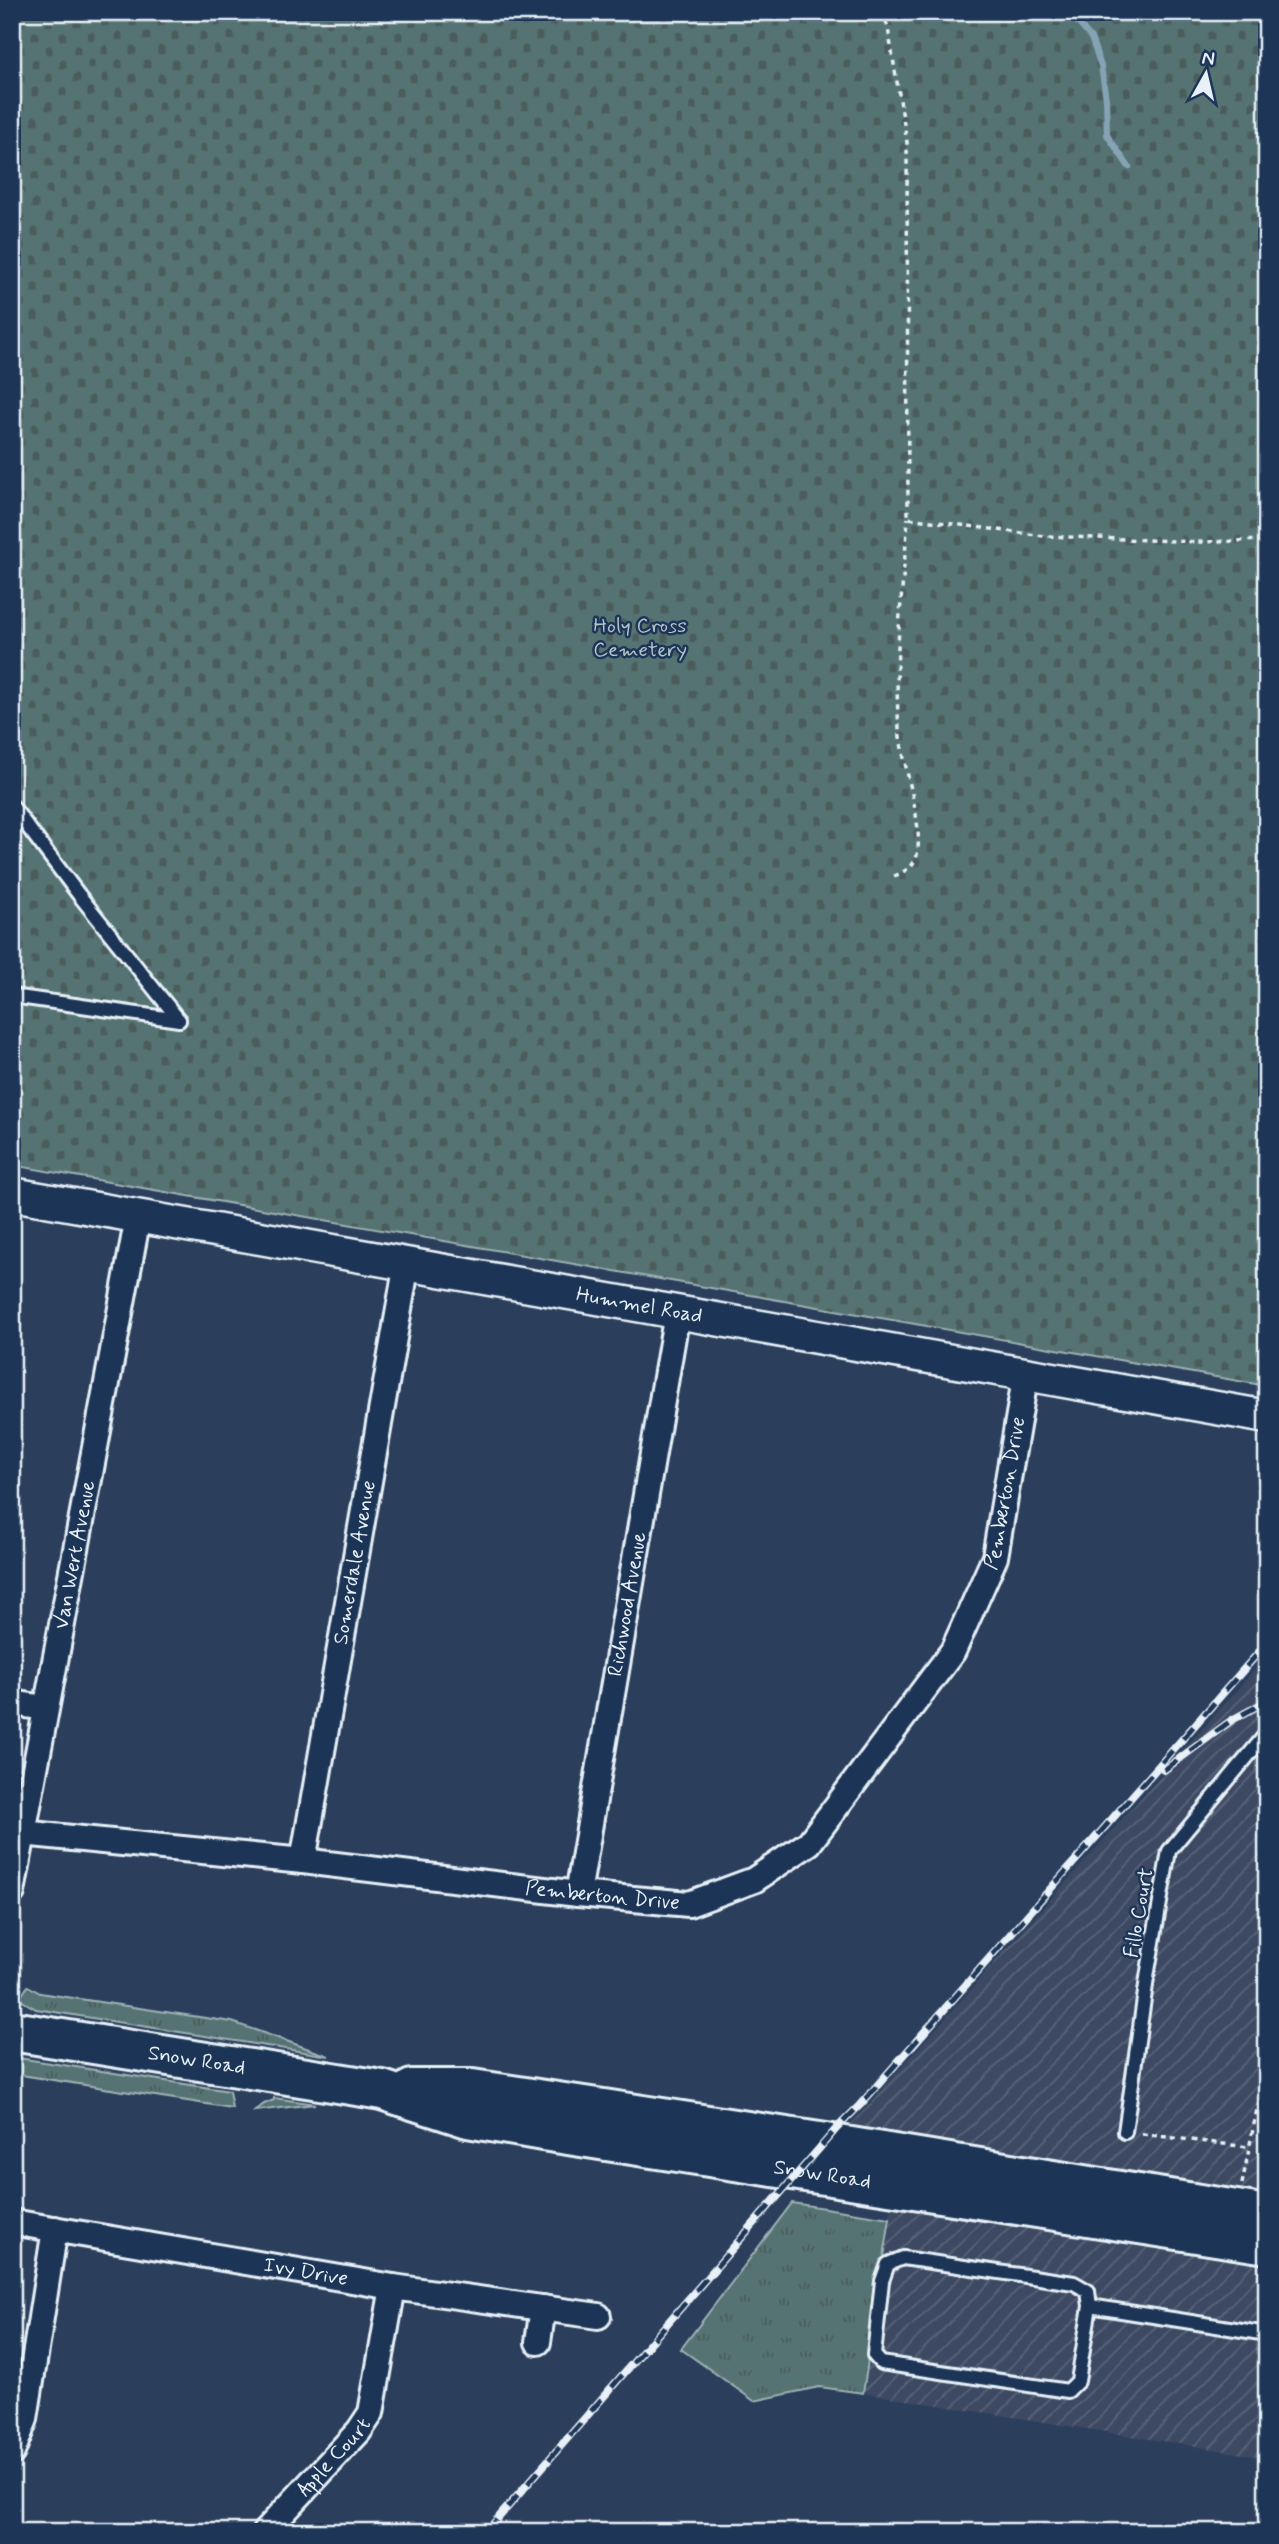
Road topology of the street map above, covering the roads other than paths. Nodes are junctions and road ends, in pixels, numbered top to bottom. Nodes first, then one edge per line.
1 (12, 806) edge
2 (12, 996) edge
3 (12, 1194) edge
4 (138, 1217) junction
5 (407, 1264) junction
6 (677, 1313) junction
7 (1026, 1373) junction
8 (1267, 1417) edge
9 (12, 1703) edge
10 (45, 1708) junction
11 (1267, 1733) edge
12 (22, 1833) junction
13 (303, 1861) junction
14 (12, 1892) edge
15 (578, 1894) junction
16 (12, 2031) edge
17 (382, 2090) junction
18 (1125, 2132) road end
19 (1253, 2205) edge
20 (12, 2222) edge
21 (55, 2229) junction
22 (1267, 2244) edge
23 (393, 2287) junction
24 (1090, 2306) junction
25 (543, 2308) junction
26 (598, 2316) dead end
27 (1267, 2334) edge
28 (538, 2342) dead end
29 (12, 2452) edge
30 (265, 2532) edge

1 - 2 lane
3 - 4 street, Hummel Road
4 - 5 street, Hummel Road
4 - 10 street, Van Wert Avenue
5 - 6 street, Hummel Road
5 - 13 street, Somerdale Avenue
6 - 7 street, Hummel Road
6 - 15 street, Richwood Avenue
7 - 8 street, Hummel Road
7 - 15 street, Pemberton Drive
9 - 10 street
10 - 12 street, Van Wert Avenue
11 - 18 lane, Fillo Court
12 - 13 street, Pemberton Drive
12 - 14 street, Van Wert Avenue
13 - 15 street, Pemberton Drive
16 - 17 main road, Snow Road
17 - 19 main road, Snow Road
17 - 22 main road, Snow Road
20 - 21 street, Ivy Drive
21 - 23 street, Ivy Drive
21 - 29 street
23 - 25 street, Ivy Drive
23 - 30 street, Apple Court
24 - 24 lane
24 - 27 lane
25 - 26 street, Ivy Drive
25 - 28 street

